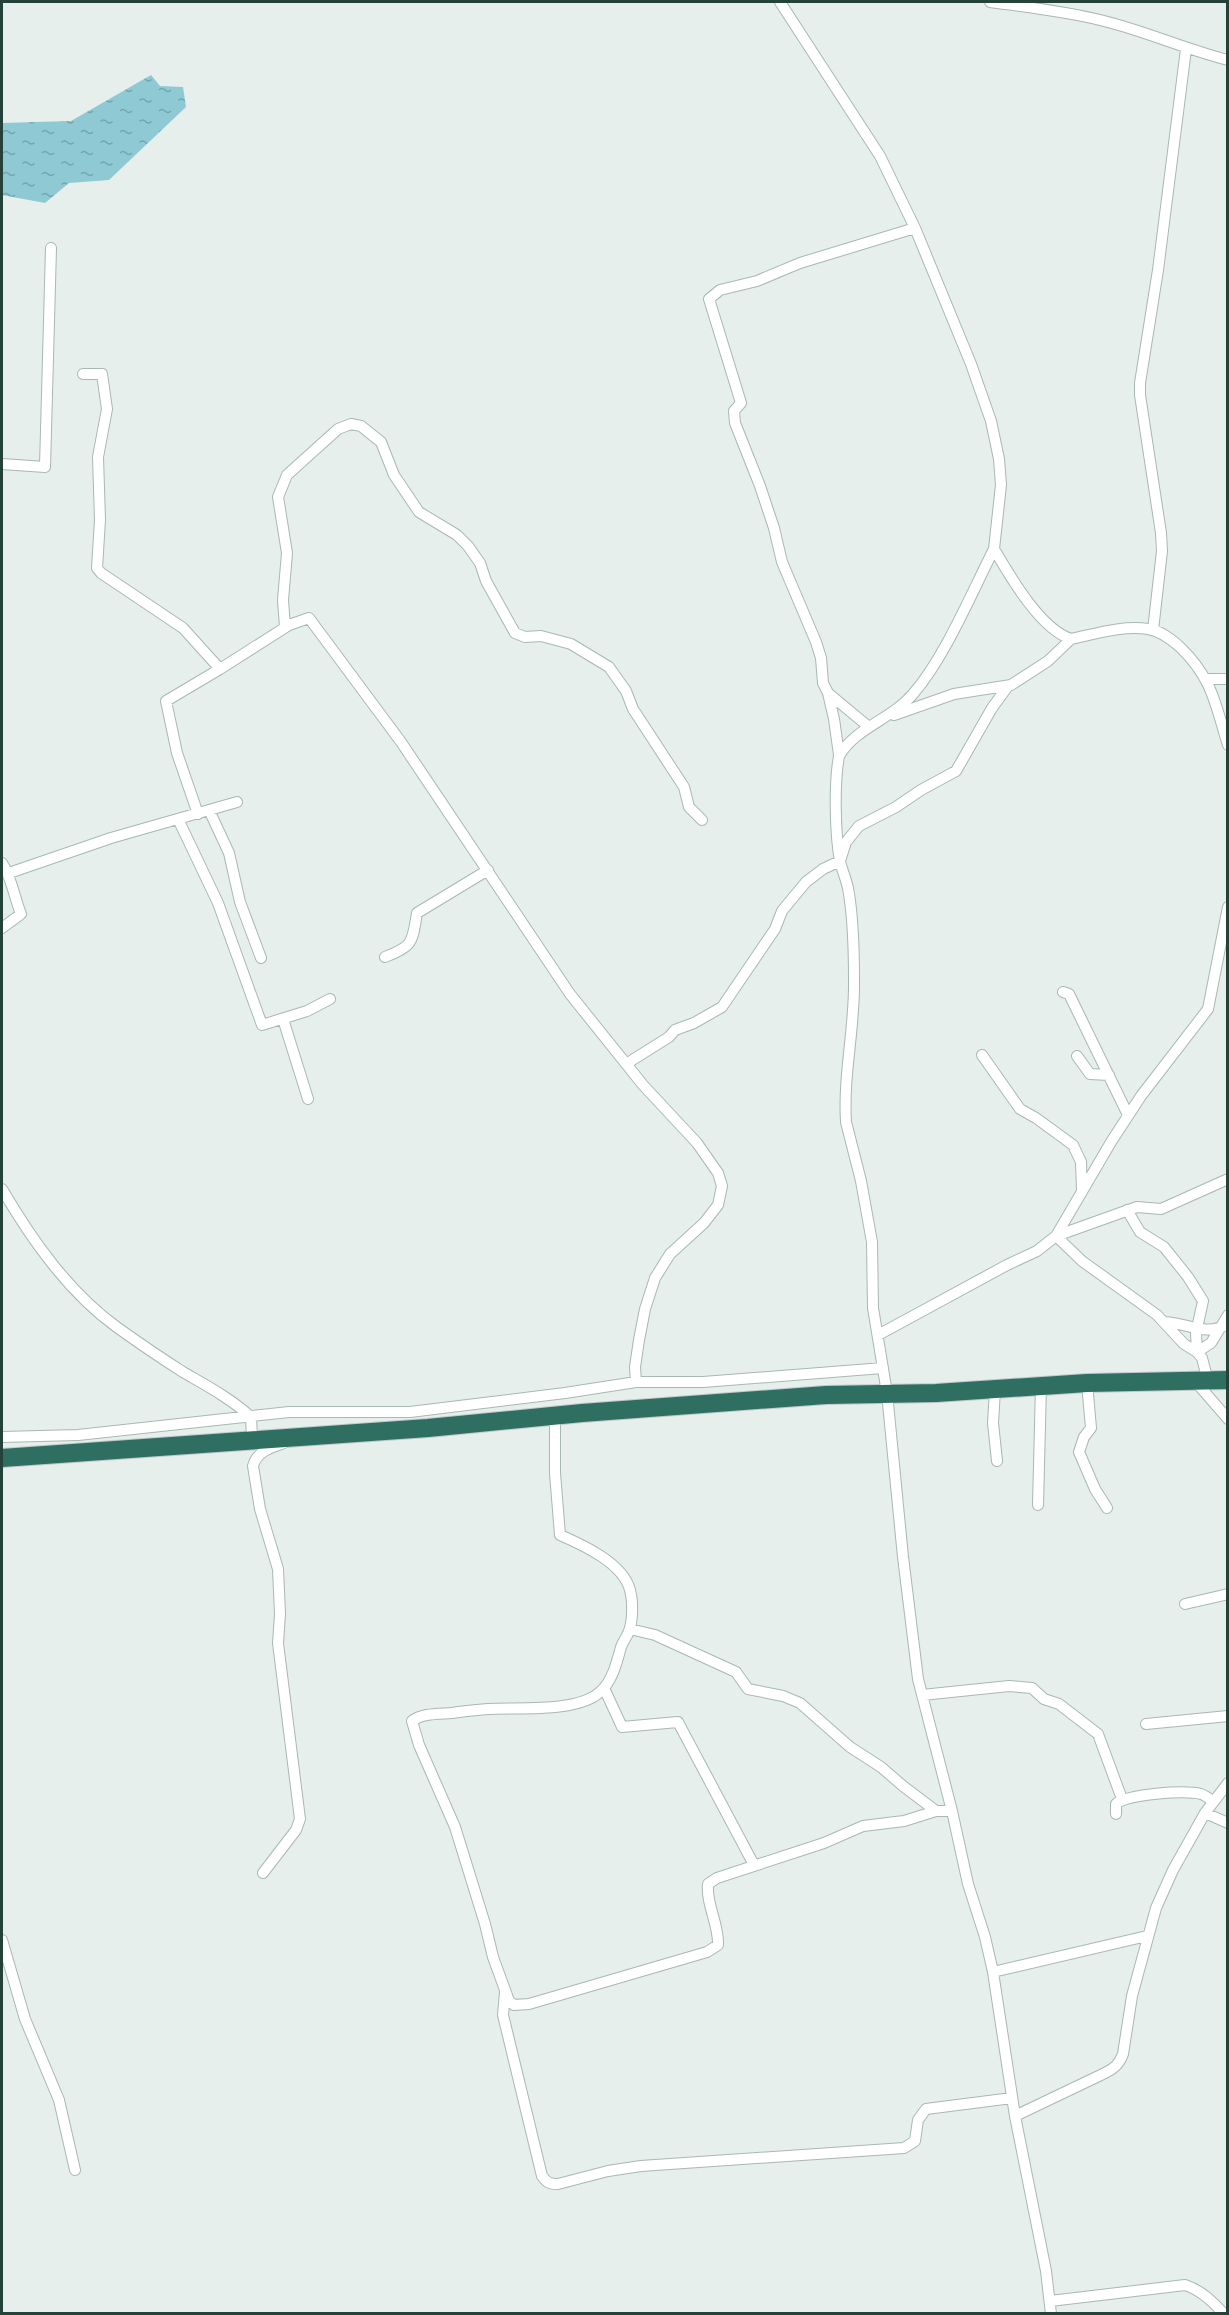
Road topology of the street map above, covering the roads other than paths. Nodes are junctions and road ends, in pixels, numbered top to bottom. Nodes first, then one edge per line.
1 (780, 2) edge
2 (990, 2) edge
3 (1186, 49) junction
4 (1227, 60) edge
5 (915, 228) junction
6 (51, 248) dead end
7 (83, 374) dead end
8 (2, 464) edge
9 (994, 549) junction
10 (285, 627) junction
11 (1153, 630) junction
12 (1071, 639) junction
13 (220, 669) junction
14 (1206, 679) junction
15 (1227, 679) edge
16 (1008, 686) junction
17 (828, 693) junction
18 (885, 717) junction
19 (870, 727) junction
20 (1227, 745) edge
21 (839, 756) junction
22 (237, 802) dead end
23 (203, 812) junction
24 (178, 819) junction
25 (702, 820) dead end
26 (840, 861) junction
27 (2, 863) edge
28 (488, 870) junction
29 (9, 873) junction
30 (1227, 907) edge
31 (2, 928) edge
32 (385, 957) dead end
33 (261, 958) dead end
34 (1063, 992) dead end
35 (330, 999) dead end
36 (283, 1019) junction
37 (982, 1055) dead end
38 (1077, 1056) dead end
39 (627, 1064) junction
40 (1108, 1075) junction
41 (308, 1099) dead end
42 (1128, 1115) junction
43 (1227, 1179) edge
44 (2, 1189) edge
45 (1082, 1190) junction
46 (1127, 1210) junction
47 (1056, 1236) junction
48 (1227, 1315) edge
49 (1165, 1322) junction
50 (1223, 1327) edge
51 (1196, 1330) junction
52 (878, 1335) junction
53 (1197, 1352) junction
54 (883, 1368) junction
55 (1227, 1380) edge
56 (1201, 1381) junction
57 (636, 1382) junction
58 (1087, 1383) junction
59 (1041, 1385) junction
60 (995, 1390) junction
61 (887, 1393) junction
62 (555, 1416) junction
63 (251, 1417) junction
64 (1227, 1419) edge
65 (298, 1436) junction
66 (2, 1437) edge
67 (252, 1439) junction
68 (2, 1458) edge
69 (997, 1461) dead end
70 (1038, 1505) dead end
71 (1107, 1508) dead end
72 (1227, 1594) edge
73 (1185, 1604) dead end
74 (630, 1629) junction
75 (604, 1689) junction
76 (922, 1695) junction
77 (1227, 1716) edge
78 (1146, 1724) dead end
79 (1227, 1783) edge
80 (1122, 1799) junction
81 (1213, 1801) junction
82 (936, 1811) junction
83 (952, 1811) junction
84 (1205, 1813) junction
85 (1116, 1814) dead end
86 (1227, 1823) edge
87 (754, 1865) junction
88 (263, 1873) dead end
89 (1148, 1936) junction
90 (2, 1940) edge
91 (993, 1972) junction
92 (505, 1992) junction
93 (1012, 2098) junction
94 (1015, 2115) junction
95 (75, 2170) dead end
96 (1050, 2301) junction
97 (1051, 2313) edge
98 (1224, 2313) edge

1 - 5 street
2 - 3 street
3 - 4 street
3 - 11 street
5 - 9 street
5 - 17 street
6 - 8 street
7 - 13 street
9 - 12 street
9 - 18 street
10 - 13 street
10 - 25 street
10 - 28 street
11 - 12 street
11 - 14 street
12 - 16 street
13 - 23 street
14 - 15 street
14 - 20 street
16 - 18 street
16 - 26 street
17 - 19 street
17 - 21 street
18 - 19 street
19 - 21 street
21 - 26 street
22 - 23 street
23 - 24 street
23 - 33 street
24 - 29 street
24 - 36 street
26 - 39 street
26 - 52 street
27 - 29 street
28 - 32 street
28 - 39 street
29 - 31 street
30 - 42 street
34 - 40 street
35 - 36 street
36 - 41 street
37 - 45 street
38 - 40 street
39 - 57 street
40 - 42 street
42 - 45 street
43 - 46 street
44 - 63 street
45 - 47 street
46 - 47 street
46 - 51 street
47 - 49 street
47 - 52 street
48 - 50 street
49 - 51 street
49 - 53 street
50 - 51 street
50 - 53 street
51 - 53 street
52 - 54 street
53 - 56 street
54 - 57 street
54 - 61 street
55 - 56 highway
56 - 58 highway
56 - 64 street
57 - 63 street
58 - 59 highway
58 - 71 street
59 - 60 highway
59 - 70 street
60 - 61 highway
60 - 69 street
61 - 62 highway
61 - 76 street
62 - 65 highway
62 - 74 street
63 - 66 street
63 - 67 street
65 - 67 highway
65 - 88 street
67 - 68 highway
72 - 73 street
74 - 75 street
74 - 82 street
75 - 87 street
75 - 92 street
76 - 80 street
76 - 83 street
77 - 78 street
79 - 81 street
80 - 81 street
80 - 85 street
81 - 84 street
82 - 83 street
82 - 87 street
83 - 91 street
84 - 86 street
84 - 89 street
87 - 92 street
89 - 91 street
89 - 94 street
90 - 95 street
91 - 93 street
92 - 93 street
93 - 94 street
94 - 96 street
96 - 97 street
96 - 98 street

